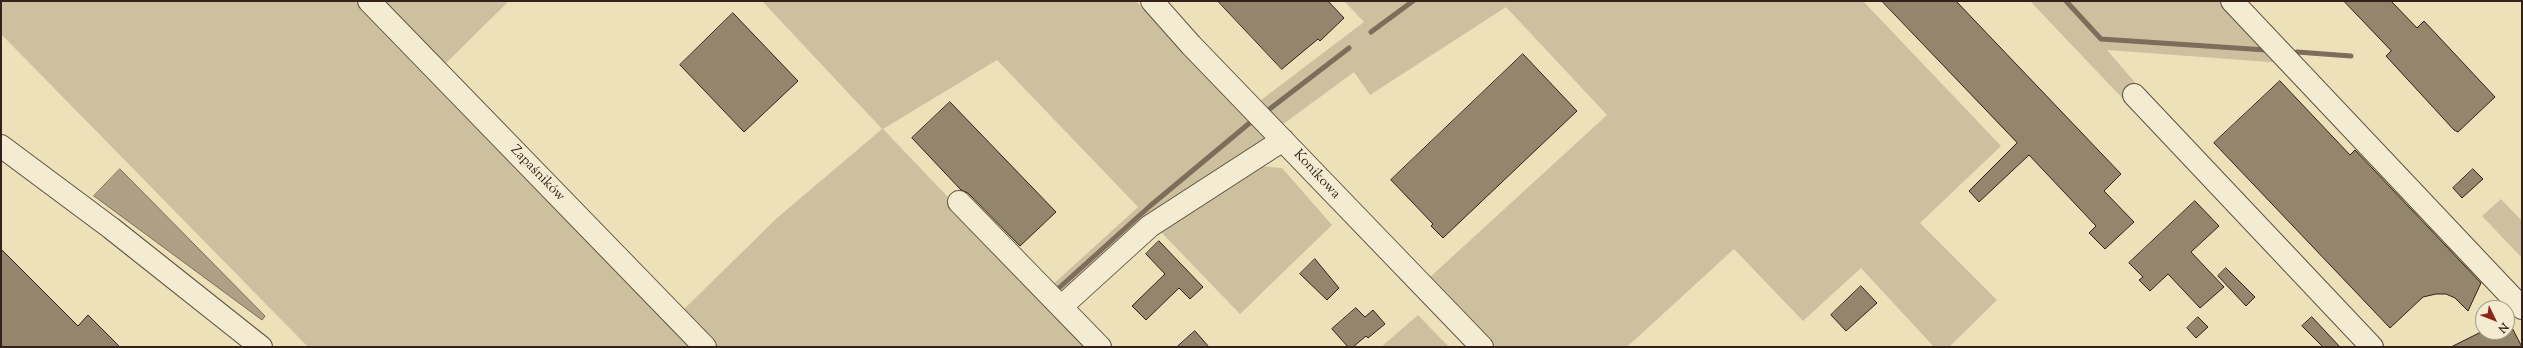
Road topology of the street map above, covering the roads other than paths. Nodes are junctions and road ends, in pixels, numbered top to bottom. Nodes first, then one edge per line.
1 (370, 1) edge
2 (1152, 1) edge
3 (2232, 1) edge
4 (2134, 95) dead end
5 (1283, 140) junction
6 (1, 146) edge
7 (959, 202) dead end
8 (1061, 307) junction
9 (2522, 308) edge
10 (261, 347) edge
11 (705, 347) edge
12 (1100, 347) edge
13 (1482, 347) edge
14 (2372, 347) edge

1 - 11 street, Zapaśników
2 - 5 street, Konikowa
3 - 9 street
4 - 14 street
5 - 8 street
5 - 13 street, Konikowa
6 - 10 street
7 - 8 street
8 - 12 street

